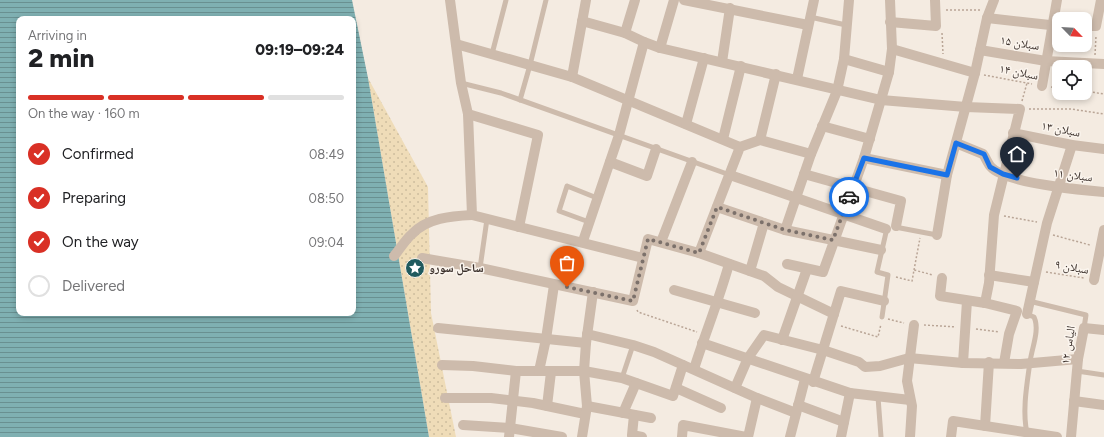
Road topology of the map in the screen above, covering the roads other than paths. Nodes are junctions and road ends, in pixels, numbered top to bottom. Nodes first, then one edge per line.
1 (450, 0) edge
2 (506, 0) edge
3 (546, 0) edge
4 (586, 0) edge
5 (635, 0) edge
6 (674, 0) edge
7 (684, 0) edge
8 (814, 0) edge
9 (849, 0) edge
10 (890, 0) edge
11 (935, 0) edge
12 (994, 0) edge
13 (1058, 0) edge
14 (1101, 0) edge
15 (730, 8) junction
16 (1057, 12) edge
17 (989, 14) junction
18 (582, 21) junction
19 (809, 21) junction
20 (890, 22) junction
21 (846, 25) junction
22 (1052, 25) edge
23 (1092, 26) edge
24 (625, 33) junction
25 (1052, 38) edge
26 (644, 42) junction
27 (456, 44) junction
28 (660, 48) junction
29 (892, 49) junction
30 (980, 50) junction
31 (492, 54) junction
32 (704, 58) junction
33 (844, 59) junction
34 (1046, 61) junction
35 (722, 62) junction
36 (1099, 63) edge
37 (530, 65) junction
38 (741, 66) junction
39 (888, 72) junction
40 (975, 72) junction
41 (776, 74) junction
42 (572, 77) junction
43 (797, 79) junction
44 (461, 83) junction
45 (1042, 86) road end
46 (837, 91) junction
47 (520, 100) junction
48 (628, 100) junction
49 (881, 100) junction
50 (966, 107) junction
51 (468, 114) junction
52 (686, 124) junction
53 (822, 126) junction
54 (1013, 133) junction
55 (619, 135) junction
56 (723, 139) junction
57 (870, 139) junction
58 (760, 140) junction
59 (956, 143) junction
60 (1072, 145) junction
61 (740, 147) junction
62 (656, 149) junction
63 (1104, 149) edge
64 (811, 154) junction
65 (864, 158) junction
66 (610, 162) junction
67 (692, 162) junction
68 (804, 174) junction
69 (1003, 174) junction
70 (730, 175) junction
71 (947, 175) junction
72 (852, 188) junction
73 (1058, 188) junction
74 (1104, 192) edge
75 (796, 197) junction
76 (597, 198) junction
77 (717, 207) junction
78 (843, 214) junction
79 (472, 215) junction
80 (487, 219) junction
81 (589, 222) junction
82 (764, 223) junction
83 (519, 227) junction
84 (891, 228) junction
85 (785, 230) junction
86 (1104, 230) edge
87 (937, 234) joint
88 (833, 240) junction
89 (583, 241) junction
90 (661, 242) junction
91 (881, 250) junction
92 (699, 253) junction
93 (394, 256) dead end
94 (422, 258) dead end
95 (643, 258) junction
96 (729, 264) junction
97 (787, 264) dead end
98 (480, 268) junction
99 (806, 269) junction
100 (750, 271) junction
101 (989, 275) junction
102 (942, 278) road end
103 (1094, 280) road end
104 (1034, 282) junction
105 (554, 285) junction
106 (674, 290) dead end
107 (593, 292) junction
108 (797, 297) junction
109 (884, 301) junction
110 (967, 301) junction
111 (1029, 301) junction
112 (718, 303) junction
113 (985, 303) junction
114 (1022, 312) junction
115 (755, 313) dead end
116 (832, 318) junction
117 (882, 318) road end
118 (914, 325) road end
119 (438, 328) dead end
120 (1084, 328) junction
121 (1104, 330) edge
122 (546, 339) junction
123 (586, 339) junction
124 (703, 339) junction
125 (782, 340) junction
126 (633, 345) junction
127 (823, 350) junction
128 (748, 358) junction
129 (909, 358) junction
130 (1078, 359) junction
131 (963, 362) junction
132 (989, 362) junction
133 (1030, 362) junction
134 (1004, 363) junction
135 (442, 364) dead end
136 (683, 365) junction
137 (694, 369) junction
138 (516, 370) junction
139 (584, 371) junction
140 (539, 372) junction
141 (551, 372) junction
142 (1077, 372) junction
143 (1104, 375) edge
144 (622, 378) junction
145 (809, 380) junction
146 (636, 383) junction
147 (676, 388) junction
148 (735, 388) junction
149 (850, 393) junction
150 (878, 396) junction
151 (445, 398) dead end
152 (757, 398) junction
153 (910, 400) junction
154 (513, 401) junction
155 (1074, 401) junction
156 (1104, 405) edge
157 (547, 406) junction
158 (721, 408) dead end
159 (797, 409) junction
160 (586, 410) junction
161 (623, 413) junction
162 (634, 415) junction
163 (651, 418) dead end
164 (844, 422) junction
165 (463, 425) dead end
166 (985, 426) junction
167 (510, 433) edge
168 (1027, 435) edge
169 (562, 437) edge
170 (582, 437) edge
171 (642, 437) edge
172 (682, 437) edge
173 (747, 437) edge
174 (790, 437) edge
175 (841, 437) edge
176 (881, 437) edge
177 (910, 437) edge
178 (951, 437) edge
179 (1057, 437) edge
180 (1071, 437) edge

1 - 27 street
2 - 31 lane
3 - 37 lane
4 - 18 street
5 - 24 street
6 - 28 street
7 - 15 street
8 - 19 street
9 - 21 street
10 - 20 street
11 - 20 street
12 - 17 street
13 - 16 street
14 - 23 street
15 - 19 street
15 - 35 street
17 - 22 street
17 - 30 street
18 - 24 street
18 - 42 street
19 - 21 lane
19 - 43 street
20 - 29 street
21 - 33 street
24 - 26 street
25 - 34 street
26 - 28 street
26 - 48 street
27 - 31 street
27 - 44 street
28 - 32 street
29 - 39 street
29 - 40 street
30 - 34 street, سبلان ۱۵
30 - 40 street
31 - 37 street
32 - 35 street
32 - 52 street
33 - 39 street
33 - 46 street
34 - 36 street, سبلان ۱۵
34 - 45 street
35 - 38 street
37 - 42 street
37 - 47 lane
38 - 41 street
38 - 56 street
39 - 49 street
40 - 50 street
41 - 43 street
41 - 58 street
42 - 48 street
43 - 46 street
44 - 47 lane
44 - 51 street
46 - 49 street
46 - 53 street
47 - 55 lane
48 - 52 street
48 - 55 street
49 - 50 street
49 - 57 street
50 - 54 street
50 - 59 street
51 - 79 street
51 - 83 street
52 - 56 street
53 - 57 street
53 - 64 street
54 - 60 street, سبلان ۱۳
54 - 69 street
55 - 62 lane
55 - 66 street
56 - 61 street
57 - 65 street
58 - 61 street
58 - 64 street
59 - 69 street, سبلان ۱۱
59 - 71 street
60 - 63 street, سبلان ۱۳
60 - 73 street
61 - 70 street
62 - 66 street
62 - 67 lane
64 - 68 street
65 - 71 street
65 - 72 street
66 - 76 street
67 - 70 lane
67 - 90 street
68 - 72 street
68 - 75 street
69 - 73 street, سبلان ۱۱
69 - 101 street
70 - 75 street
70 - 77 street
71 - 87 street
72 - 78 street
72 - 84 street
73 - 74 street, سبلان ۱۱
73 - 104 street
75 - 78 street
75 - 85 street
76 - 81 street
76 - 81 lane
77 - 82 street
77 - 92 street
78 - 84 street
78 - 88 street
79 - 80 street
79 - 93 street
80 - 83 street
80 - 98 lane
81 - 89 street
82 - 85 street
82 - 100 street
83 - 89 street
84 - 87 lane
84 - 91 lane
85 - 88 street
86 - 103 street
88 - 91 street
88 - 99 street
89 - 95 street
90 - 92 street
90 - 95 street
91 - 109 lane
92 - 96 street
94 - 98 street
95 - 107 street
96 - 100 street
96 - 112 street
97 - 99 street
98 - 105 street
99 - 108 street
100 - 108 street
101 - 104 street
101 - 113 street
102 - 110 street
104 - 111 street
105 - 107 street
105 - 122 street
106 - 112 street
107 - 123 street
108 - 116 street
108 - 125 street
109 - 116 street
109 - 117 lane
110 - 113 street
110 - 131 street
111 - 114 street
111 - 120 lane, الیاس ۱۲
112 - 115 street
112 - 124 street
113 - 114 street
114 - 133 lane
114 - 134 street
116 - 127 street
118 - 129 street
119 - 122 street
120 - 121 street
120 - 130 street, الیاس ۱۲
122 - 123 street
122 - 140 street
123 - 126 street
123 - 139 street
124 - 128 street
124 - 137 street
125 - 127 street
125 - 128 street
126 - 136 street
126 - 144 lane
127 - 129 street
127 - 145 street
128 - 145 street
128 - 148 street
129 - 131 street
129 - 153 street
130 - 133 street
130 - 142 street, الیاس ۱۲
131 - 132 street
132 - 134 street
132 - 166 street
133 - 134 street
133 - 168 lane
135 - 138 street
136 - 137 street
136 - 147 street
137 - 148 street
138 - 140 street
138 - 154 street
139 - 141 street
139 - 144 street
139 - 160 street
140 - 141 street
141 - 157 street
142 - 143 lane
142 - 155 street, الیاس ۱۲
144 - 146 street
145 - 149 street
145 - 159 street
146 - 147 street
146 - 161 street
147 - 158 street
148 - 152 street
149 - 150 street
149 - 164 street
150 - 153 street
150 - 176 lane
151 - 154 street
152 - 159 street
152 - 173 street
153 - 177 street
154 - 157 street
154 - 167 street
155 - 156 street
155 - 180 street, الیاس ۱۲
157 - 160 street
159 - 164 street
159 - 174 street
160 - 161 street
160 - 170 street
161 - 162 street
162 - 163 street
162 - 171 street
164 - 175 street
165 - 167 street
166 - 168 street
166 - 178 street
167 - 169 street
168 - 179 street
172 - 173 street

